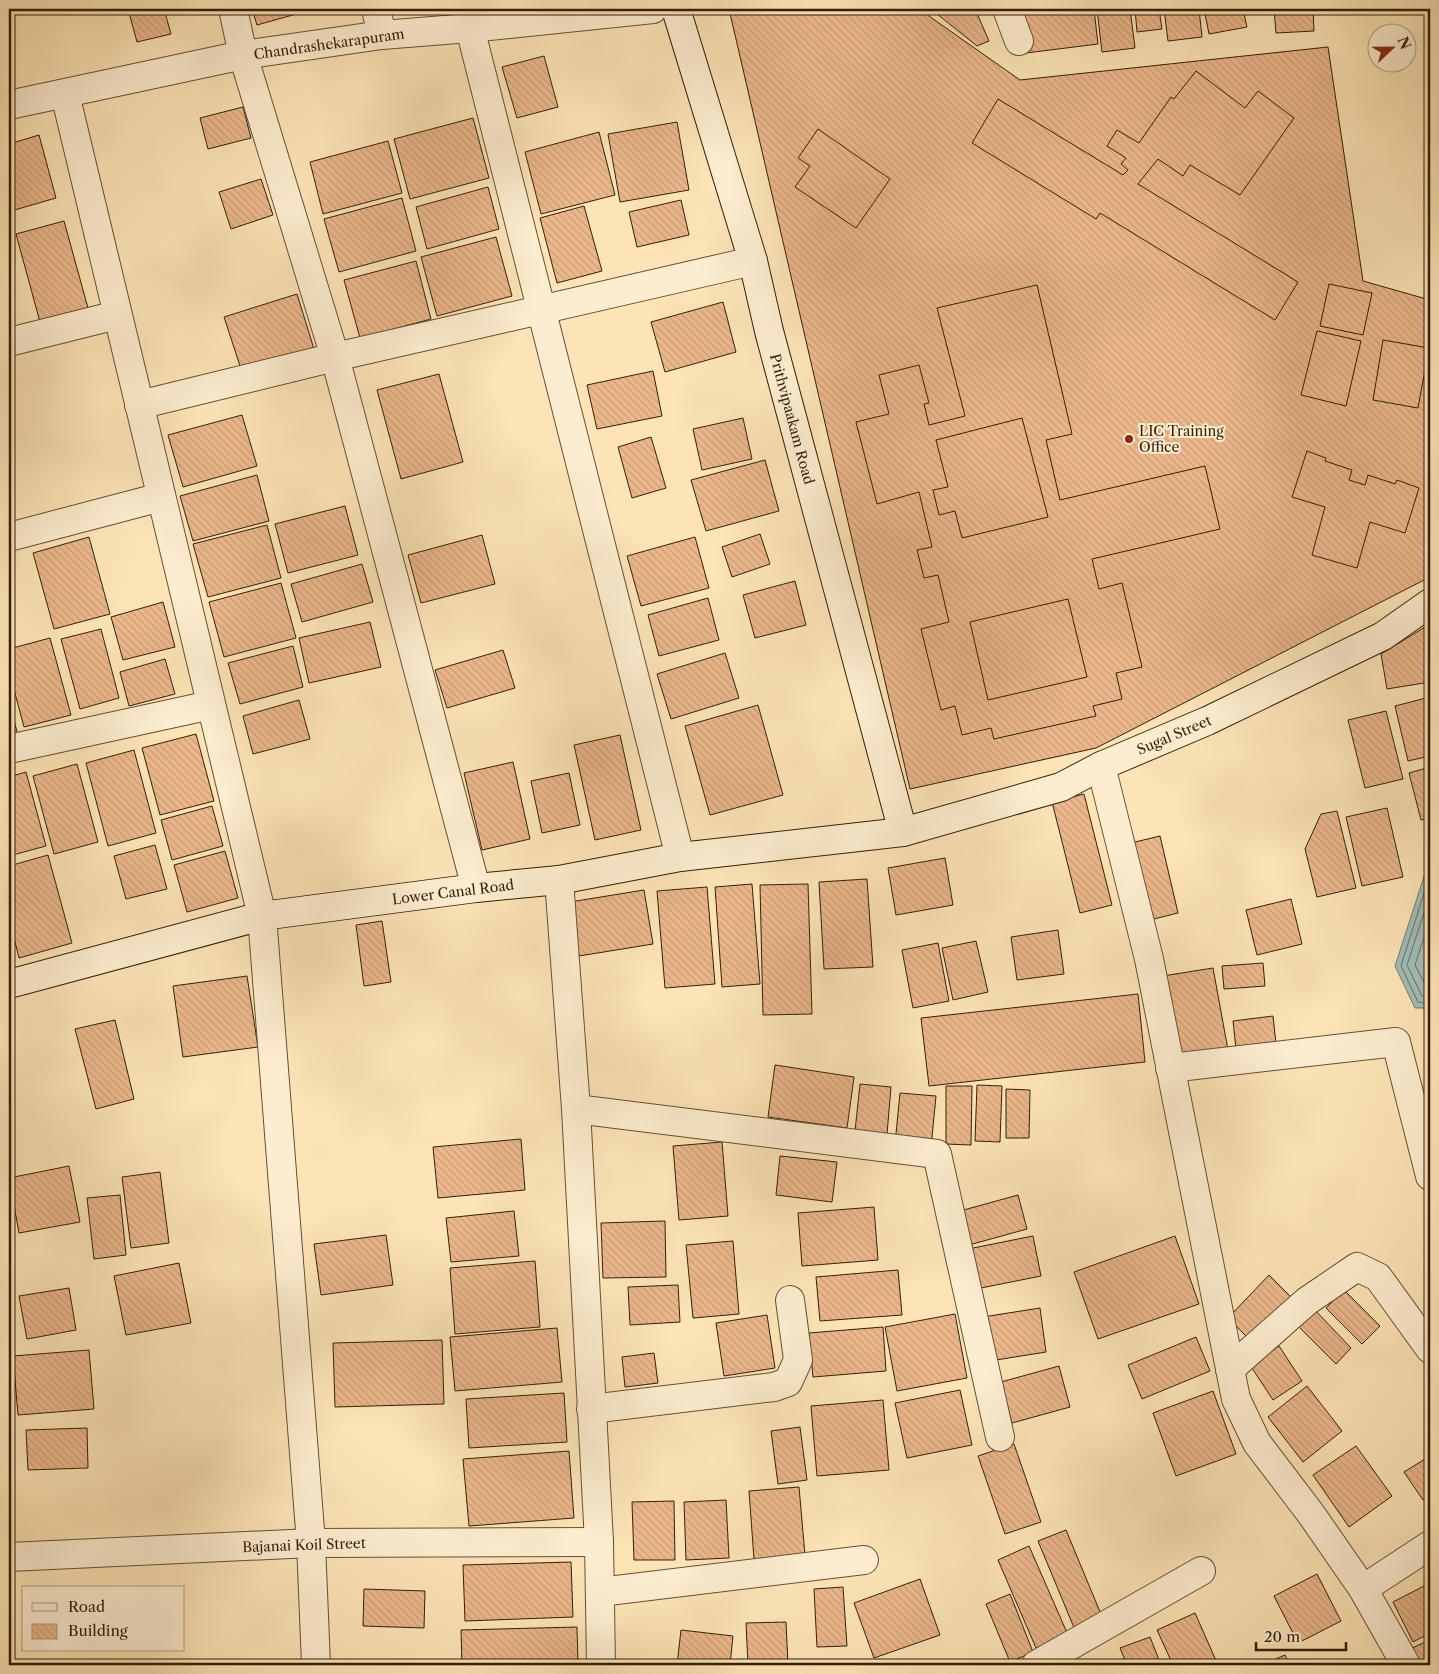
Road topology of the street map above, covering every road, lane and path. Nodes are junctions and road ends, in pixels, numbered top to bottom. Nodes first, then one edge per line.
1 (233, 9) edge
2 (653, 9) edge
3 (676, 9) edge
4 (1007, 9) edge
5 (379, 22) edge
6 (470, 28) junction
7 (1019, 41) dead end
8 (243, 55) junction
9 (65, 94) junction
10 (9, 105) edge
11 (753, 261) junction
12 (543, 308) junction
13 (118, 315) junction
14 (9, 342) edge
15 (335, 357) junction
16 (139, 405) junction
17 (161, 497) junction
18 (9, 537) edge
19 (1430, 603) edge
20 (211, 705) junction
21 (9, 749) edge
22 (1101, 766) junction
23 (903, 832) junction
24 (680, 857) junction
25 (559, 880) junction
26 (476, 888) junction
27 (262, 916) junction
28 (9, 984) edge
29 (1170, 1068) junction
30 (576, 1109) junction
31 (1430, 1176) edge
32 (790, 1300) dead end
33 (1430, 1349) edge
34 (1230, 1369) junction
35 (591, 1409) junction
36 (1000, 1437) dead end
37 (599, 1542) junction
38 (311, 1543) junction
39 (1430, 1545) edge
40 (9, 1557) edge
41 (864, 1560) dead end
42 (1201, 1571) dead end
43 (1363, 1589) junction
44 (600, 1592) junction
45 (316, 1665) edge
46 (601, 1665) edge
47 (1036, 1665) edge
48 (1406, 1665) edge

1 - 8 street
2 - 6 street, Chandrashekarapuram
3 - 11 street, Prithvipaakam Road
4 - 7 street
5 - 6 street, Chandrashekarapuram
5 - 8 street, Chandrashekarapuram
6 - 12 street
8 - 9 street, Chandrashekarapuram
8 - 15 street
9 - 10 street, Chandrashekarapuram
9 - 13 street
11 - 12 street
11 - 23 street, Prithvipaakam Road
12 - 15 street
12 - 24 street
13 - 14 street
13 - 16 street
15 - 16 street
15 - 26 street
16 - 17 street
17 - 18 street
17 - 20 street
19 - 22 street, Sugal Street
20 - 21 street
20 - 27 street
22 - 23 street, Sugal Street
22 - 29 street
23 - 24 street, Lower Canal Road
24 - 25 street, Lower Canal Road
25 - 26 street, Lower Canal Road
25 - 30 street
26 - 27 street, Lower Canal Road
27 - 28 street, Lower Canal Road
27 - 38 street
29 - 31 street
29 - 34 street
30 - 35 street
30 - 36 street
32 - 35 street
33 - 34 street
34 - 43 street
35 - 37 street
37 - 38 street, Bajanai Koil Street
37 - 44 street
38 - 40 street, Bajanai Koil Street
38 - 45 street
39 - 43 street
41 - 44 street
42 - 47 street
43 - 48 street
44 - 46 street

